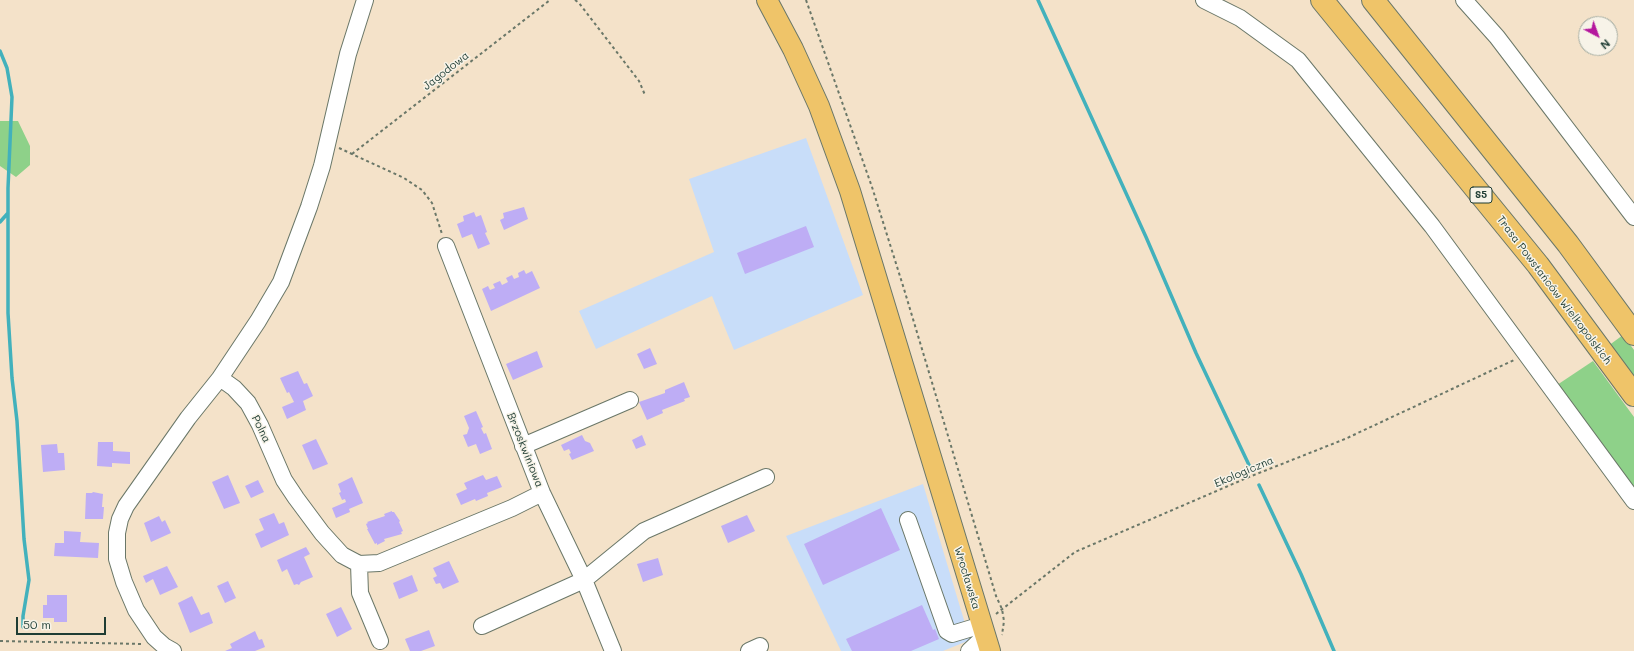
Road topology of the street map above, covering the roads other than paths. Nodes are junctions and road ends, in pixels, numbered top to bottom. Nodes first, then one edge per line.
1 (365, 0) edge
2 (767, 0) edge
3 (1204, 0) edge
4 (1322, 0) edge
5 (1373, 0) edge
6 (1464, 0) edge
7 (1634, 217) edge
8 (446, 246) road end
9 (1634, 334) edge
10 (220, 378) junction
11 (1634, 395) edge
12 (630, 400) dead end
13 (523, 446) junction
14 (766, 477) dead end
15 (542, 493) junction
16 (1634, 501) edge
17 (908, 520) dead end
18 (358, 564) junction
19 (584, 580) junction
20 (482, 626) dead end
21 (990, 637) edge
22 (380, 641) dead end
23 (172, 651) edge
24 (613, 651) edge
25 (969, 651) edge

1 - 10 street
2 - 21 main road, Wrocławska
3 - 16 street
4 - 11 highway, Trasa Powstańców Wielkopolskich / S5
5 - 9 highway
6 - 7 street
8 - 13 street, Brzoskwiniowa
10 - 18 street, Polna
10 - 23 street
12 - 13 street
13 - 15 street, Brzoskwiniowa
14 - 19 street
15 - 18 street
15 - 19 street, Brzoskwiniowa
17 - 21 street
18 - 22 street
19 - 20 street
19 - 24 street, Brzoskwiniowa
21 - 25 street

